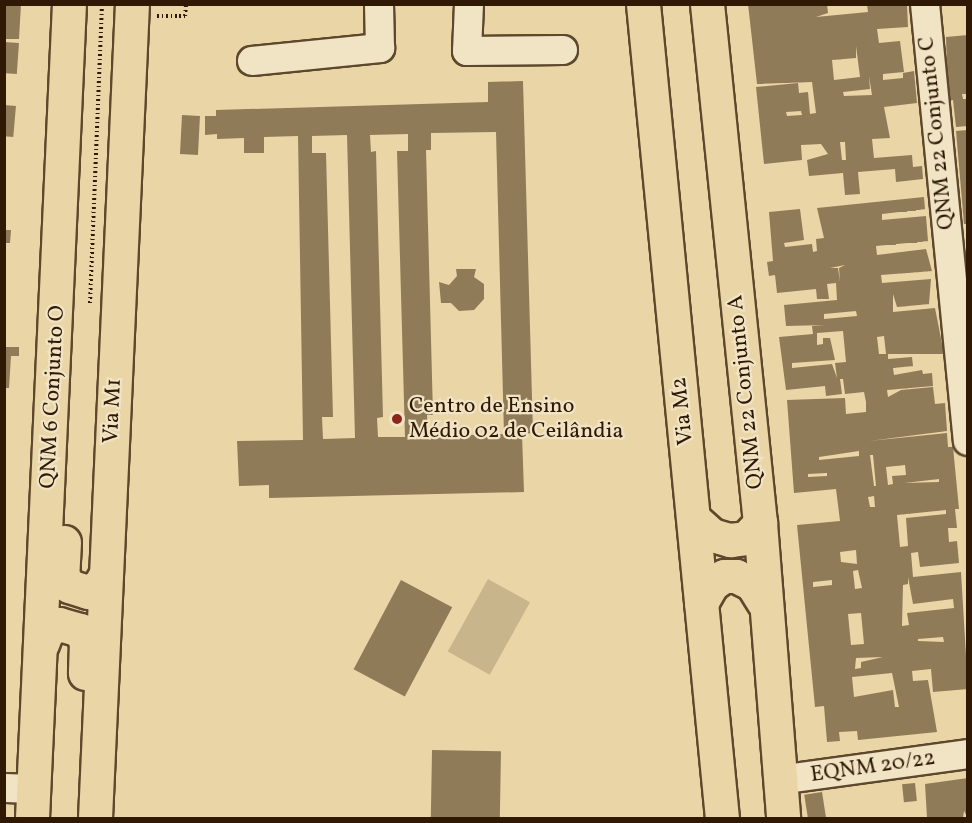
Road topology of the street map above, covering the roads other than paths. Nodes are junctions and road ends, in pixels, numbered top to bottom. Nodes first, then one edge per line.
1 (69, 4) edge
2 (132, 4) edge
3 (378, 4) edge
4 (469, 4) edge
5 (643, 4) edge
6 (708, 4) edge
7 (925, 4) edge
8 (563, 50) dead end
9 (252, 61) dead end
10 (56, 359) junction
11 (968, 441) edge
12 (694, 519) junction
13 (760, 523) junction
14 (106, 574) junction
15 (701, 603) junction
16 (765, 603) junction
17 (42, 644) junction
18 (968, 753) edge
19 (779, 780) junction
20 (23, 798) edge
21 (78, 819) edge
22 (95, 819) edge
23 (722, 819) edge
24 (783, 819) edge

1 - 10 main road, QNM 6 Conjunto O
2 - 14 main road, Via M1
3 - 9 street
4 - 8 street
5 - 12 main road, Via M2
6 - 13 main road, QNM 22 Conjunto A
7 - 11 street, QNM 22 Conjunto C
10 - 14 main road
10 - 17 main road, QNM 6 Conjunto O
12 - 13 main road
12 - 15 main road, Via M2
13 - 16 main road, QNM 22 Conjunto A
14 - 22 main road, Via M1
15 - 16 main road
15 - 23 main road, Via M2
16 - 19 main road, QNM 22 Conjunto A
17 - 20 main road, QNM 6 Conjunto O
17 - 21 main road
18 - 19 street, EQNM 20/22
19 - 24 main road

